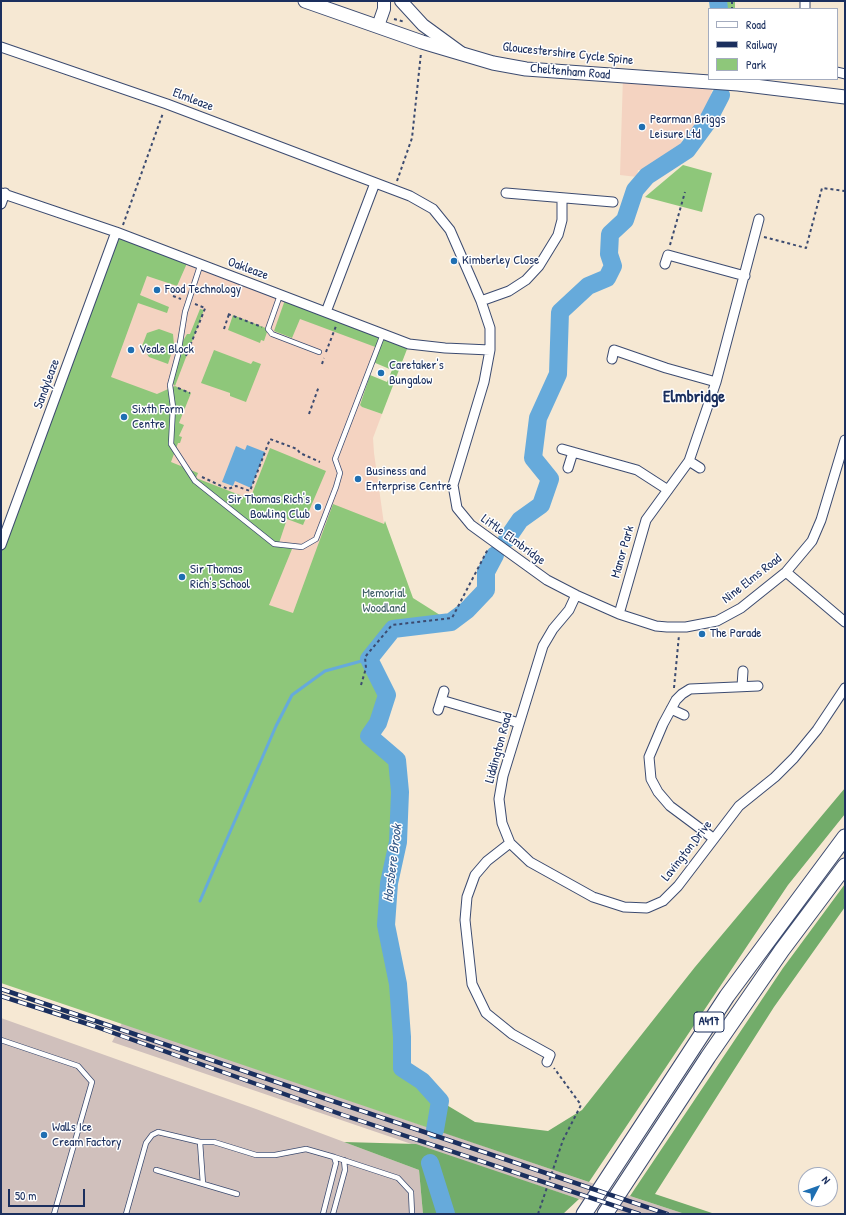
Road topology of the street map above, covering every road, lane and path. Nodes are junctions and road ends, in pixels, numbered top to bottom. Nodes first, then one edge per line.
1 (305, 1) edge
2 (384, 1) edge
3 (401, 1) edge
4 (380, 21) junction
5 (412, 24) dead end
6 (422, 42) junction
7 (1, 47) edge
8 (462, 54) junction
9 (845, 97) edge
10 (162, 114) dead end
11 (375, 183) junction
12 (395, 190) junction
13 (845, 191) edge
14 (685, 192) dead end
15 (3, 193) edge
16 (506, 193) dead end
17 (562, 198) junction
18 (613, 202) dead end
19 (1, 204) edge
20 (759, 219) dead end
21 (120, 229) junction
22 (755, 234) junction
23 (670, 245) joint
24 (200, 266) junction
25 (745, 276) junction
26 (280, 295) junction
27 (481, 301) junction
28 (206, 306) dead end
29 (326, 312) junction
30 (339, 317) junction
31 (224, 329) dead end
32 (268, 329) junction
33 (384, 334) junction
34 (617, 340) dead end
35 (490, 350) junction
36 (614, 350) junction
37 (319, 352) dead end
38 (185, 359) dead end
39 (612, 360) dead end
40 (322, 364) dead end
41 (716, 382) junction
42 (319, 386) dead end
43 (309, 414) dead end
44 (845, 440) edge
45 (562, 449) dead end
46 (573, 452) junction
47 (689, 461) junction
48 (320, 462) dead end
49 (568, 468) dead end
50 (700, 468) dead end
51 (200, 475) dead end
52 (668, 490) junction
53 (493, 542) junction
54 (1, 545) edge
55 (786, 572) junction
56 (576, 595) junction
57 (619, 614) junction
58 (845, 622) edge
59 (679, 638) dead end
60 (743, 671) dead end
61 (361, 686) dead end
62 (742, 686) junction
63 (758, 686) dead end
64 (845, 688) edge
65 (678, 689) dead end
66 (671, 709) junction
67 (438, 710) dead end
68 (684, 715) dead end
69 (519, 723) junction
70 (696, 832) dead end
71 (845, 837) edge
72 (713, 838) junction
73 (510, 843) junction
74 (698, 858) junction
75 (845, 866) edge
76 (1, 1040) edge
77 (550, 1055) joint
78 (200, 1142) junction
79 (334, 1157) junction
80 (344, 1160) junction
81 (156, 1170) dead end
82 (203, 1184) junction
83 (237, 1194) dead end
84 (584, 1213) edge
85 (54, 1214) edge
86 (126, 1214) edge
87 (323, 1214) edge
88 (333, 1214) edge
89 (412, 1214) edge
90 (538, 1214) edge
91 (605, 1214) edge

1 - 4 main road, Cheltenham Road
2 - 4 street
3 - 8 street
4 - 5 path
4 - 6 main road, Cheltenham Road
6 - 8 main road, Cheltenham Road
6 - 12 path
7 - 11 street, Elmleaze
8 - 9 main road, Cheltenham Road
10 - 21 path
11 - 12 street, Elmleaze
11 - 29 street
12 - 27 street, Elmleaze
13 - 22 path
14 - 23 path
15 - 19 street
15 - 21 street, Oakleaze
16 - 17 street
17 - 18 street
17 - 27 street
20 - 22 street, Manor Park
21 - 24 street, Oakleaze
21 - 54 street, Sandyleaze
22 - 25 street, Manor Park
23 - 25 street
24 - 26 street, Oakleaze
24 - 33 lane
25 - 41 street, Manor Park
26 - 29 street, Oakleaze
26 - 32 lane
27 - 35 street, Elmleaze
28 - 38 path
29 - 30 street, Oakleaze
30 - 33 street, Oakleaze
30 - 40 path
31 - 32 path
32 - 37 lane
33 - 35 street, Oakleaze
34 - 36 street
35 - 53 street, Little Elmbridge
36 - 39 street
36 - 41 street
41 - 47 street, Manor Park
42 - 43 path
44 - 55 street, Nine Elms Road
45 - 46 street
46 - 49 street
46 - 52 street
47 - 50 street
47 - 52 street, Manor Park
48 - 51 path
52 - 57 street, Manor Park
53 - 56 street, Little Elmbridge
53 - 61 path
55 - 57 street, Nine Elms Road
55 - 58 street
56 - 57 street, Nine Elms Road
56 - 69 street, Liddington Road
59 - 65 path
60 - 62 street
62 - 63 street
62 - 66 street
64 - 72 street, Lavington Drive
66 - 68 street
66 - 72 street
67 - 69 street
69 - 73 street, Liddington Road
70 - 74 path
71 - 84 highway, A417
72 - 74 street, Lavington Drive
73 - 74 street, Lavington Drive
73 - 77 street
75 - 91 highway, A417
76 - 85 lane
77 - 90 path
78 - 79 lane
78 - 82 lane
78 - 86 lane
79 - 80 lane
79 - 87 lane
80 - 88 lane
80 - 89 lane
81 - 82 lane
82 - 83 lane

